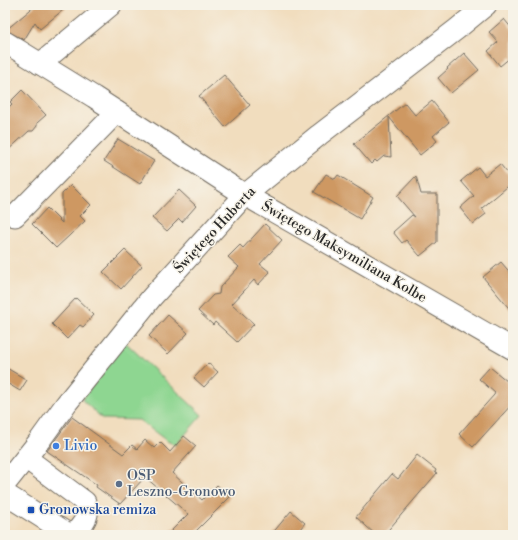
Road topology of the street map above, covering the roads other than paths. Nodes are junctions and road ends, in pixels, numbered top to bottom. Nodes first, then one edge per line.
1 (111, 5) edge
2 (486, 5) edge
3 (5, 42) edge
4 (40, 64) junction
5 (117, 112) junction
6 (245, 195) junction
7 (15, 216) dead end
8 (513, 349) edge
9 (26, 458) junction
10 (5, 484) edge
11 (5, 494) edge
12 (70, 535) edge
13 (74, 535) edge

1 - 4 street
2 - 6 street, Świętego Huberta
3 - 4 street, Świętego Maksymiliana Kolbe
4 - 5 street, Świętego Maksymiliana Kolbe
5 - 6 street, Świętego Maksymiliana Kolbe
5 - 7 street
6 - 8 street, Świętego Maksymiliana Kolbe
6 - 9 street, Świętego Huberta
9 - 10 street, Świętego Huberta
9 - 13 street
11 - 12 street

